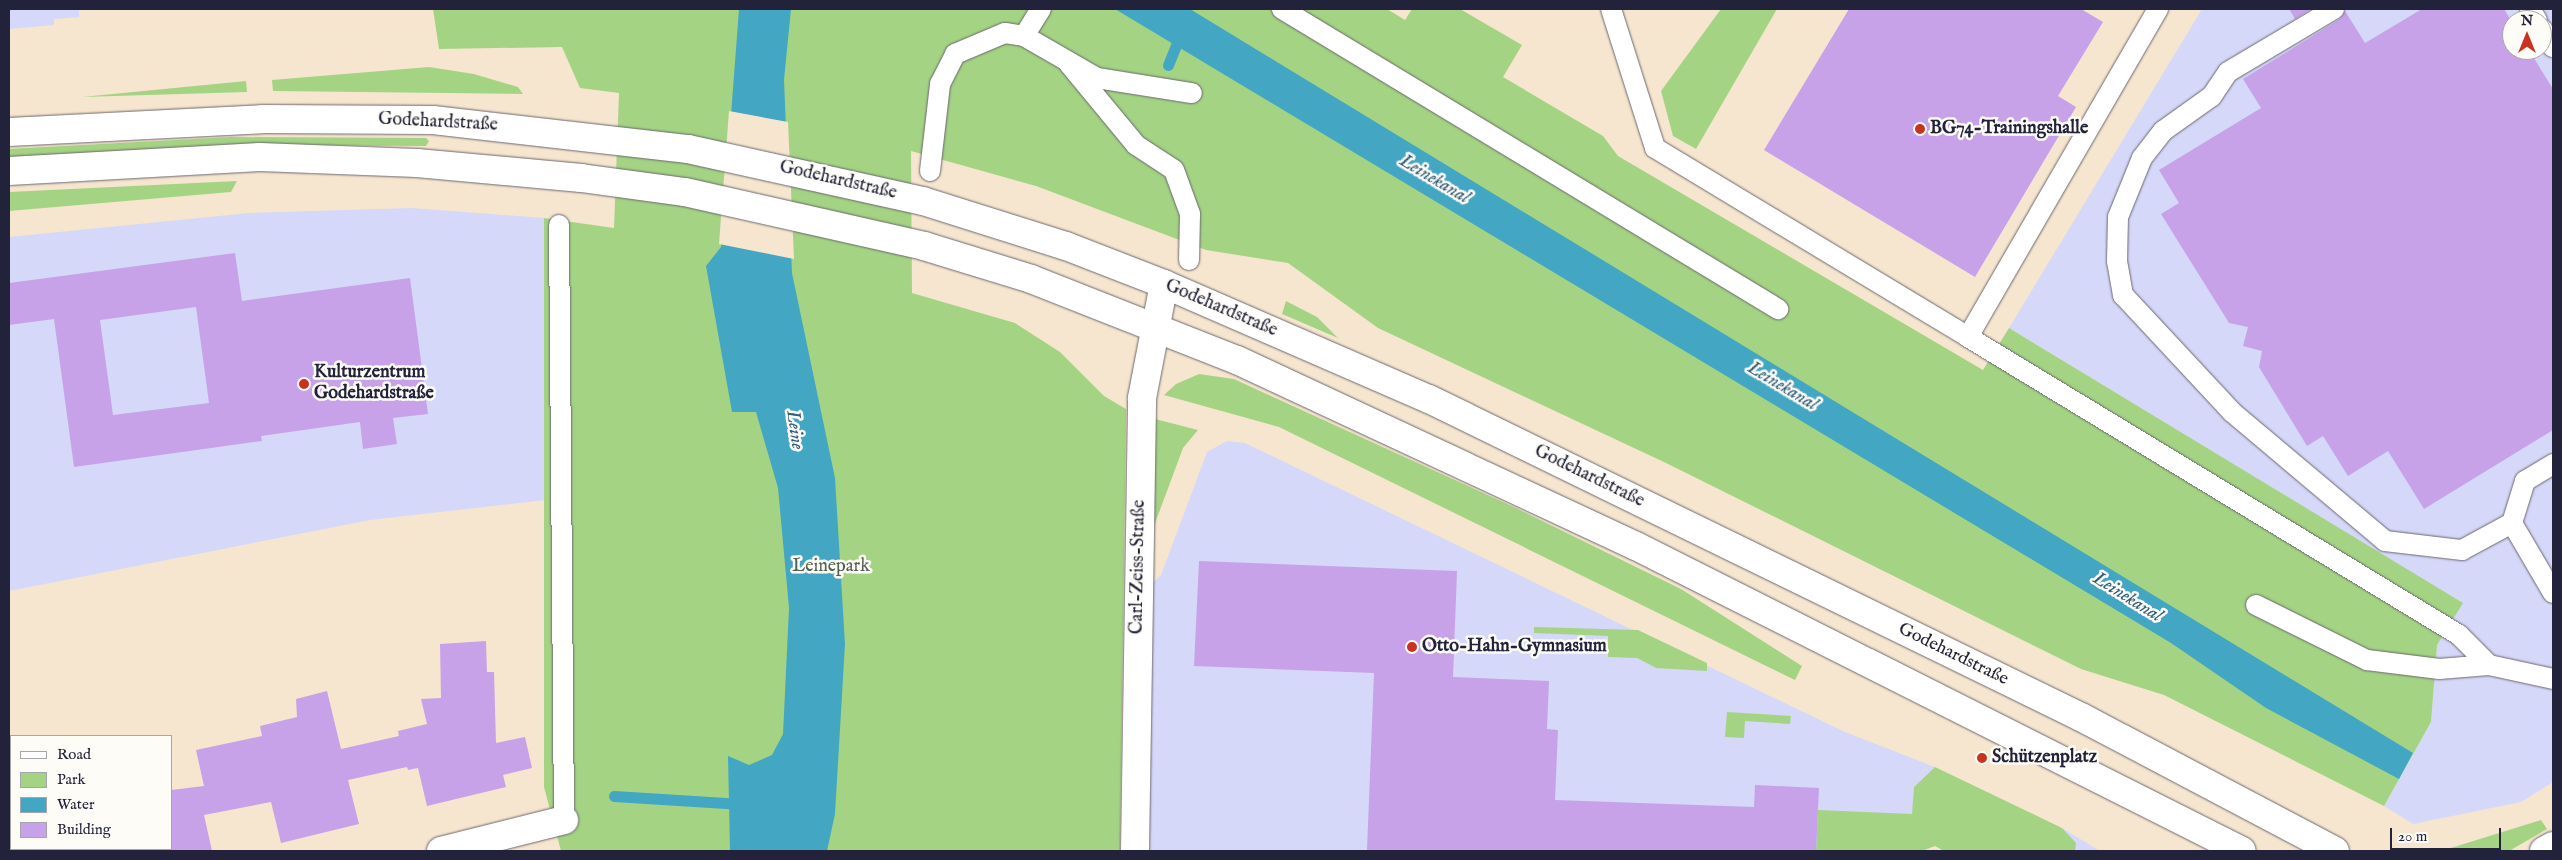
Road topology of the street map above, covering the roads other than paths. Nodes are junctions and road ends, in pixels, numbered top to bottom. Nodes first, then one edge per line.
1 (1041, 9) edge
2 (1282, 9) edge
3 (1611, 9) edge
4 (2158, 9) edge
5 (2334, 9) edge
6 (1024, 36) junction
7 (1070, 64) junction
8 (1192, 92) dead end
9 (9, 132) edge
10 (9, 171) edge
11 (930, 171) dead end
12 (559, 225) dead end
13 (1189, 260) dead end
14 (1164, 284) junction
15 (1778, 309) dead end
16 (1156, 326) junction
17 (1968, 337) junction
18 (2553, 464) edge
19 (2512, 523) junction
20 (2553, 592) edge
21 (2256, 605) dead end
22 (2489, 665) junction
23 (2553, 679) edge
24 (564, 820) joint
25 (2553, 846) edge
26 (441, 851) edge
27 (1135, 851) edge
28 (2242, 851) edge
29 (2336, 851) edge
30 (2544, 851) edge

1 - 6 lane
2 - 15 lane
3 - 17 lane
4 - 17 lane
5 - 19 lane
6 - 7 lane
6 - 11 lane
7 - 8 lane
7 - 13 lane
9 - 14 street, Godehardstraße
10 - 16 street
12 - 24 lane
14 - 16 street, Carl-Zeiss-Straße
14 - 29 street, Godehardstraße
16 - 27 street, Carl-Zeiss-Straße
16 - 28 street
17 - 22 lane
18 - 19 lane
19 - 20 lane
21 - 22 lane
22 - 23 lane
24 - 26 street
25 - 30 street

